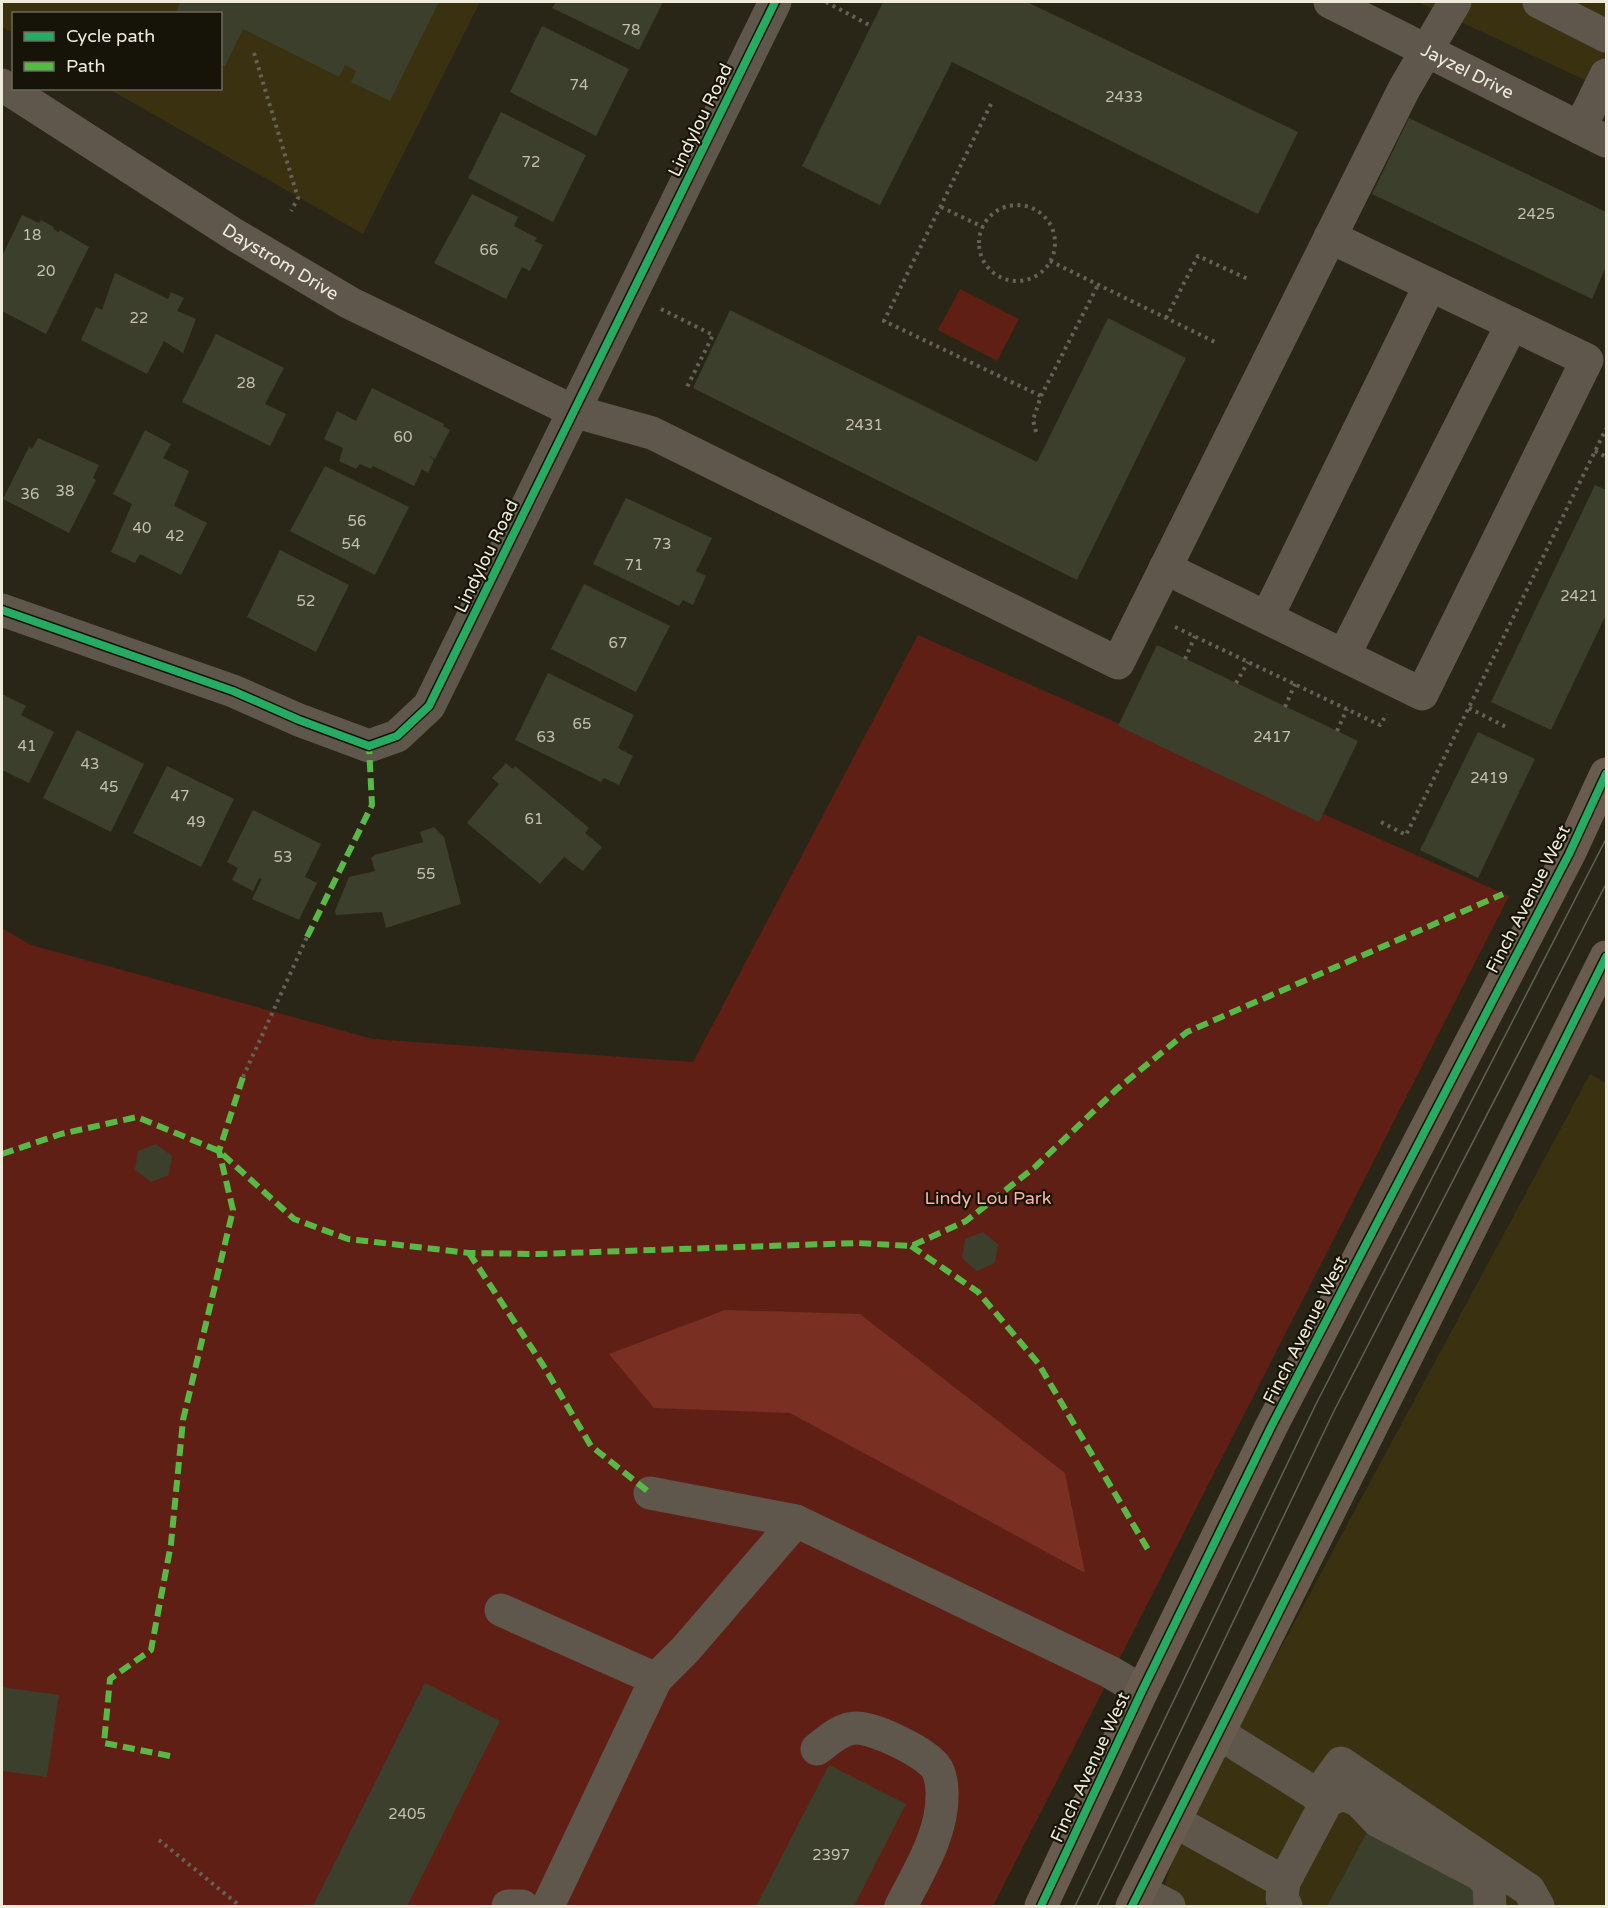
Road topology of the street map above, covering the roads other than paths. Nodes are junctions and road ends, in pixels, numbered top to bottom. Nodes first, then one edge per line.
1 (775, 2) edge
2 (1330, 2) edge
3 (1455, 2) edge
4 (1539, 2) edge
5 (1606, 36) edge
6 (1424, 51) junction
7 (1606, 75) edge
8 (2, 85) edge
9 (1593, 134) edge
10 (1330, 237) junction
11 (1430, 285) junction
12 (1512, 324) junction
13 (573, 411) junction
14 (1165, 568) junction
15 (2, 610) edge
16 (1267, 617) junction
17 (1344, 655) junction
18 (1606, 774) edge
19 (1606, 957) edge
20 (650, 1493) dead end
21 (796, 1521) junction
22 (501, 1610) dead end
23 (656, 1679) junction
24 (1142, 1691) junction
25 (1220, 1734) junction
26 (816, 1749) dead end
27 (1322, 1798) junction
28 (1176, 1822) junction
29 (1285, 1894) edge
30 (1136, 1899) edge
31 (508, 1906) edge
32 (522, 1906) edge
33 (548, 1906) edge
34 (901, 1906) edge
35 (1041, 1906) edge
36 (1169, 1906) edge
37 (1490, 1906) edge
38 (1538, 1906) edge

1 - 13 street, Lindylou Road
2 - 6 street, Jayzel Drive
3 - 6 street
4 - 5 street
6 - 9 street, Jayzel Drive
6 - 10 street
7 - 9 street
8 - 13 street, Daystrom Drive
10 - 11 street
10 - 14 street
11 - 12 street
11 - 16 street
12 - 17 street
12 - 17 street
13 - 14 street, Daystrom Drive
13 - 15 street, Lindylou Road
14 - 16 street
16 - 17 street
18 - 24 main road, Finch Avenue West
19 - 25 main road
20 - 21 street
21 - 23 street
21 - 24 street
22 - 23 street
23 - 33 street
24 - 35 main road, Finch Avenue West
25 - 27 street
25 - 28 main road
26 - 34 street
27 - 29 street
27 - 37 street
27 - 38 street
28 - 29 street
28 - 30 main road
30 - 36 street
31 - 32 street

